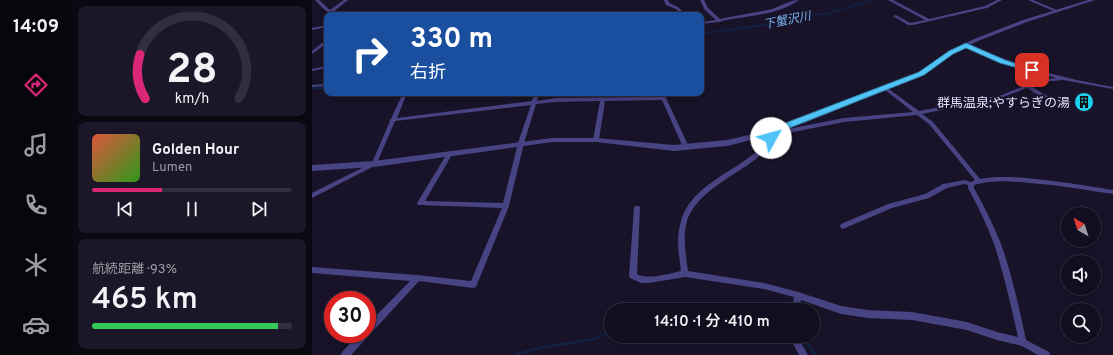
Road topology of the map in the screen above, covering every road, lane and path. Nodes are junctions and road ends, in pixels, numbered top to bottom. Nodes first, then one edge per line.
1 (318, 0) edge
2 (346, 0) edge
3 (666, 0) edge
4 (702, 0) edge
5 (798, 0) edge
6 (890, 0) edge
7 (1000, 0) edge
8 (1030, 0) edge
9 (1094, 0) edge
10 (312, 2) edge
11 (1057, 11) junction
12 (330, 12) edge
13 (334, 12) edge
14 (681, 12) edge
15 (896, 16) dead end
16 (928, 20) junction
17 (720, 21) junction
18 (704, 23) edge
19 (324, 26) edge
20 (312, 28) edge
21 (324, 43) edge
22 (966, 45) junction
23 (312, 53) edge
24 (324, 68) edge
25 (312, 70) edge
26 (1061, 79) junction
27 (324, 85) edge
28 (312, 86) edge
29 (1027, 86) junction
30 (886, 88) junction
31 (1113, 88) edge
32 (404, 96) edge
33 (536, 96) edge
34 (664, 96) edge
35 (603, 99) junction
36 (534, 102) junction
37 (1059, 106) dead end
38 (917, 113) junction
39 (392, 120) junction
40 (773, 131) junction
41 (596, 140) junction
42 (520, 143) junction
43 (686, 147) junction
44 (450, 153) junction
45 (374, 164) junction
46 (312, 168) edge
47 (978, 180) junction
48 (971, 184) junction
49 (1113, 192) edge
50 (312, 196) edge
51 (506, 206) junction
52 (636, 208) dead end
53 (843, 226) dead end
54 (312, 270) edge
55 (685, 274) junction
56 (416, 278) junction
57 (798, 295) junction
58 (797, 303) edge
59 (376, 322) edge
60 (1023, 342) junction
61 (356, 343) edge
62 (797, 343) edge
63 (345, 355) edge
64 (804, 355) edge
65 (1046, 355) edge

1 - 10 street
1 - 12 street
2 - 13 street
3 - 14 street
4 - 17 street
5 - 17 street
6 - 16 street
7 - 16 street
8 - 11 street
9 - 11 street
11 - 22 street
15 - 16 street
17 - 18 street
19 - 20 street
21 - 23 street
22 - 26 street
22 - 30 street
24 - 25 street
26 - 29 street
26 - 31 street
27 - 28 street
29 - 37 street
29 - 38 street
30 - 38 street
30 - 40 street
32 - 39 street
33 - 36 street
34 - 35 street
34 - 43 street
35 - 36 street
35 - 41 street
36 - 39 street
36 - 42 street
38 - 40 street
38 - 47 street
39 - 45 street
40 - 43 street
40 - 55 street
41 - 42 street
41 - 43 street
42 - 44 street
42 - 51 street
44 - 45 street
44 - 51 street
45 - 46 street
45 - 50 street
47 - 48 street
47 - 49 street
48 - 53 street
48 - 60 street
51 - 56 street
52 - 55 street
54 - 56 street
55 - 57 street
56 - 59 street
57 - 58 street
57 - 60 street
60 - 65 street
61 - 63 street
62 - 64 street

